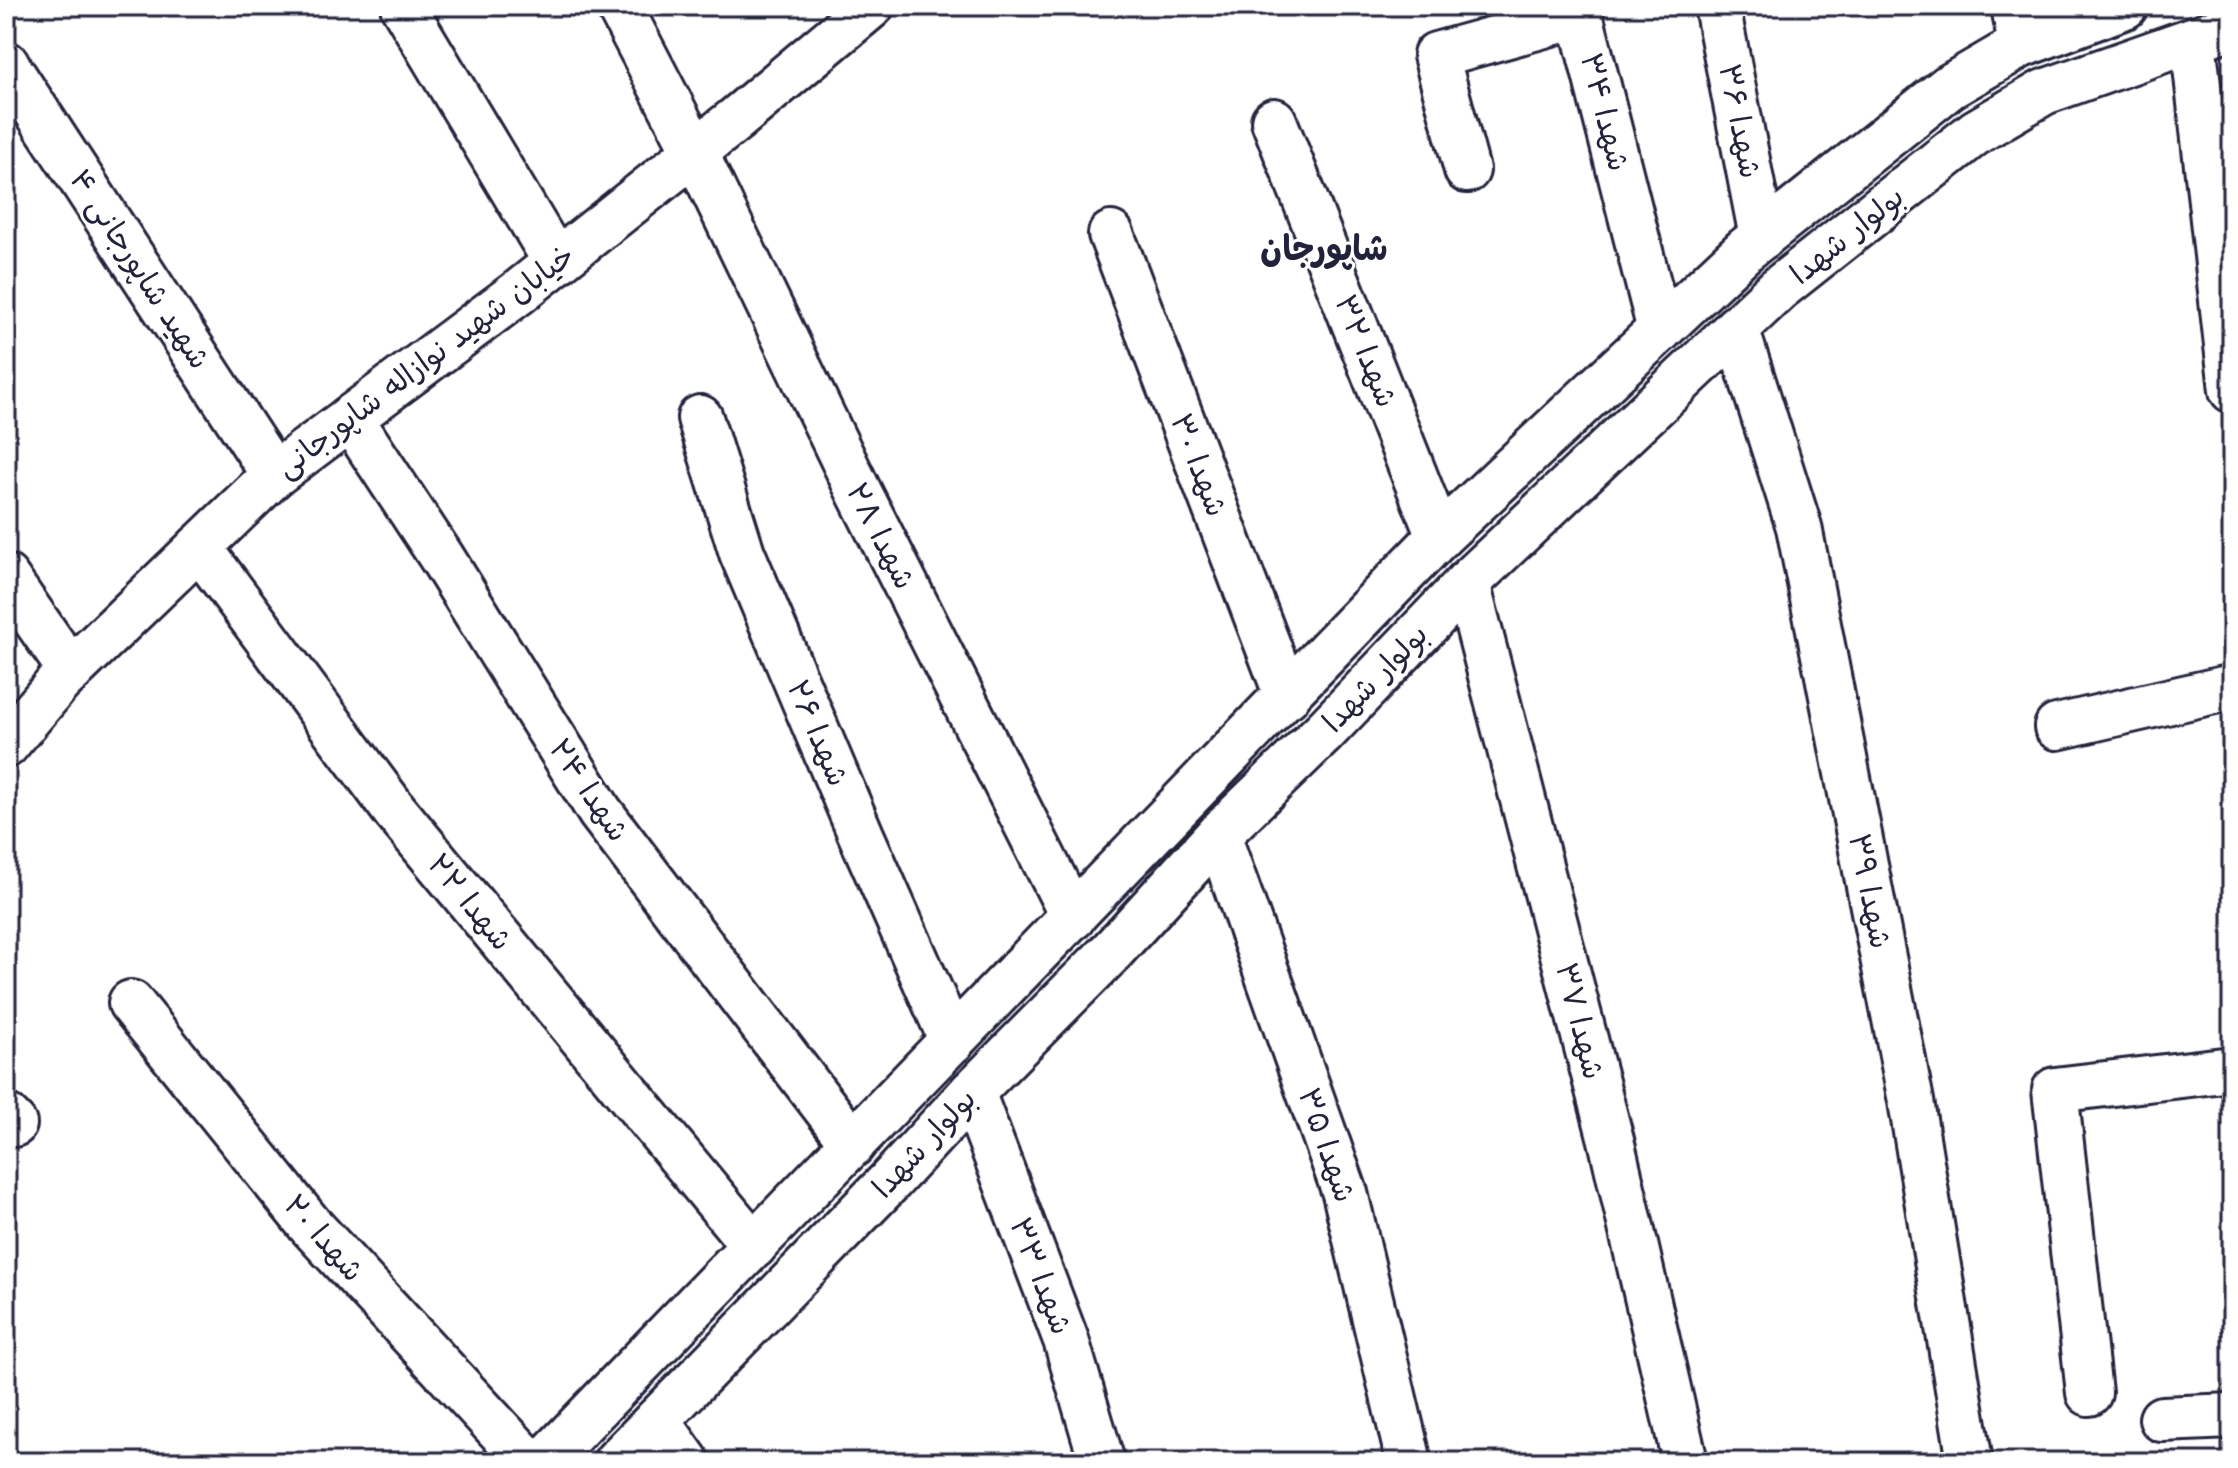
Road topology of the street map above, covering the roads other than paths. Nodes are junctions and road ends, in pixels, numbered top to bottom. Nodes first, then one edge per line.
1 (403, 6) edge
2 (619, 6) edge
3 (871, 6) edge
4 (1717, 6) edge
5 (2125, 6) edge
6 (2018, 25) edge
7 (2212, 33) edge
8 (6, 64) edge
9 (1274, 121) dead end
10 (695, 152) junction
11 (1467, 170) dead end
12 (1111, 234) dead end
13 (1762, 237) junction
14 (556, 262) junction
15 (1736, 328) junction
16 (1660, 330) junction
17 (2232, 390) edge
18 (350, 418) junction
19 (700, 418) dead end
20 (274, 475) junction
21 (1439, 537) junction
22 (199, 547) junction
23 (6, 577) edge
24 (1467, 583) junction
25 (71, 671) junction
26 (2232, 687) edge
27 (1287, 696) junction
28 (2057, 727) dead end
29 (6, 745) edge
30 (1218, 835) junction
31 (1073, 917) junction
32 (131, 1003) dead end
33 (952, 1041) junction
34 (2232, 1069) edge
35 (972, 1092) junction
36 (853, 1144) junction
37 (754, 1246) junction
38 (2089, 1393) dead end
39 (2232, 1416) edge
40 (2162, 1419) dead end
41 (657, 1420) junction
42 (529, 1462) edge
43 (544, 1462) edge
44 (616, 1462) edge
45 (687, 1462) edge
46 (1102, 1462) edge
47 (1409, 1462) edge
48 (1685, 1462) edge
49 (1970, 1462) edge

1 - 14 street
2 - 10 street, شهدا ۲۸
3 - 10 street, خیابان شهید نوازاله شاپورجانی
4 - 13 street, شهدا ۳۶
5 - 6 street, بولوار شهدا
6 - 13 street, بولوار شهدا
7 - 15 street, بولوار شهدا
7 - 17 street
8 - 20 street, شهید شاپورجانی ۴
9 - 21 street, شهدا ۳۲
10 - 14 street, خیابان شهید نوازاله شاپورجانی
10 - 31 street, شهدا ۲۸
11 - 16 street, شهدا ۳۴
12 - 27 street, شهدا ۳۰
13 - 16 street, بولوار شهدا
14 - 18 street, خیابان شهید نوازاله شاپورجانی
15 - 24 street, بولوار شهدا
15 - 49 street, شهدا ۳۹
16 - 21 street, بولوار شهدا
18 - 20 street, خیابان شهید نوازاله شاپورجانی
18 - 36 street, شهدا ۲۴
19 - 33 street, شهدا ۲۶
20 - 22 street, خیابان شهید نوازاله شاپورجانی
21 - 27 street, بولوار شهدا
22 - 25 street, خیابان شهید نوازاله شاپورجانی
22 - 37 street, شهدا ۲۲
23 - 25 street
24 - 30 street, بولوار شهدا
24 - 48 street, شهدا ۳۷
25 - 29 street, خیابان شهید نوازاله شاپورجانی
26 - 28 street
27 - 31 street, بولوار شهدا
30 - 35 street, بولوار شهدا
30 - 47 street, شهدا ۳۵
31 - 33 street, بولوار شهدا
32 - 42 street, شهدا ۲۰
33 - 36 street, بولوار شهدا
34 - 38 street
35 - 41 street, بولوار شهدا
35 - 46 street, شهدا ۳۳
36 - 37 street, بولوار شهدا
37 - 43 street, بولوار شهدا
39 - 40 street
41 - 44 street, بولوار شهدا
41 - 45 street

